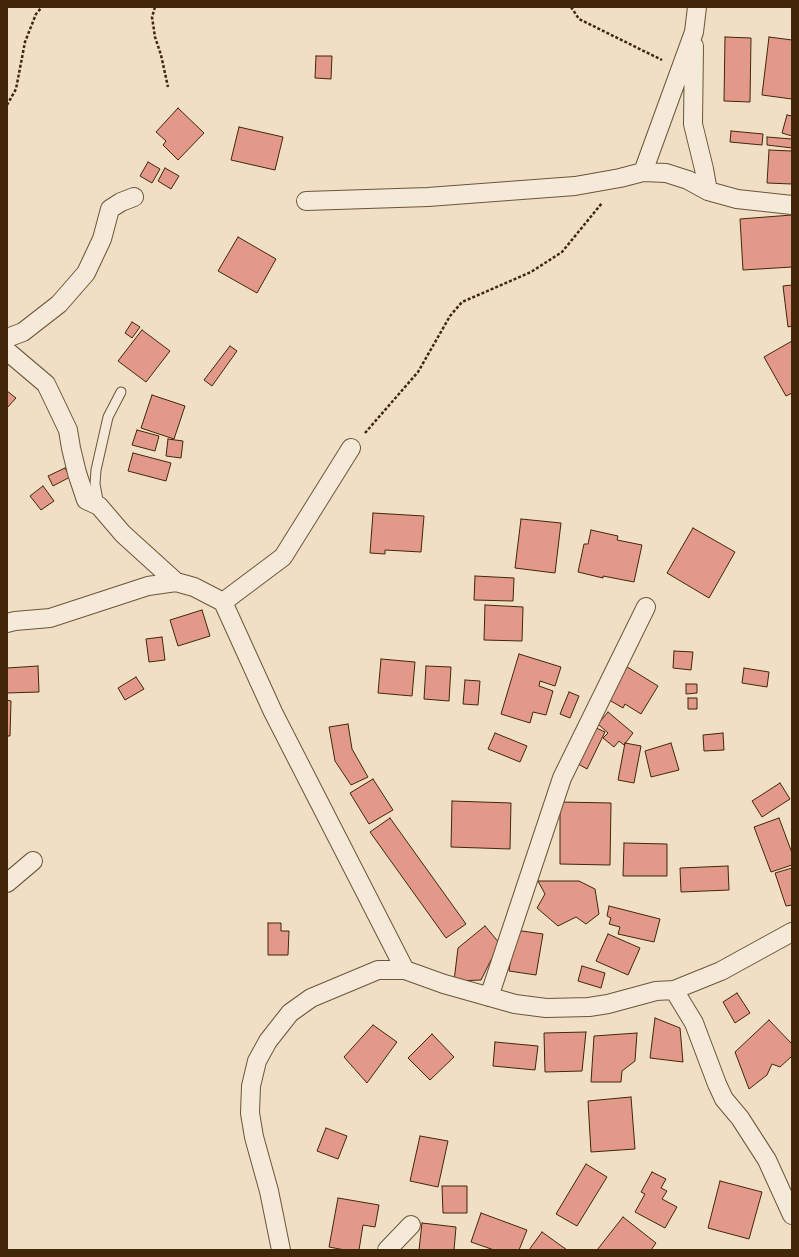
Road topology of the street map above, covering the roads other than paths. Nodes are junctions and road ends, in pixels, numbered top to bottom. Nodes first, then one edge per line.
1 (697, 7) edge
2 (694, 32) junction
3 (643, 172) junction
4 (708, 191) junction
5 (134, 197) dead end
6 (306, 201) dead end
7 (792, 205) edge
8 (7, 338) edge
9 (7, 352) edge
10 (121, 392) dead end
11 (351, 448) road end
12 (99, 506) junction
13 (176, 582) junction
14 (223, 602) junction
15 (646, 607) dead end
16 (7, 623) edge
17 (33, 861) dead end
18 (7, 883) edge
19 (792, 932) edge
20 (405, 970) junction
21 (674, 990) junction
22 (489, 997) junction
23 (792, 1215) edge
24 (411, 1225) dead end
25 (281, 1250) edge
26 (387, 1250) edge

1 - 2 street
2 - 3 street
2 - 4 street
3 - 4 street
3 - 6 street
4 - 7 street
5 - 8 street
9 - 12 street
10 - 12 lane
11 - 14 street
12 - 13 street
13 - 14 street
13 - 16 street
14 - 20 street
15 - 22 street
17 - 18 street
19 - 21 street
20 - 22 street
20 - 25 street
21 - 22 street
21 - 23 street
24 - 26 street

